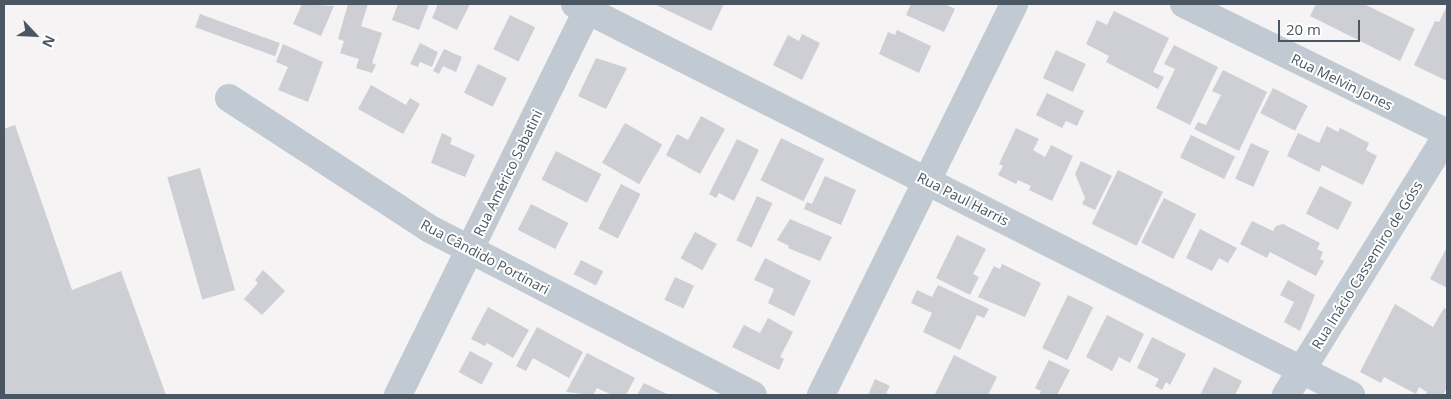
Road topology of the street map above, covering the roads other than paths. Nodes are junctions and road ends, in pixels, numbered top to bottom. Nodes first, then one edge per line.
1 (1014, 4) edge
2 (1184, 4) edge
3 (584, 6) edge
4 (229, 98) dead end
5 (1447, 134) edge
6 (926, 181) junction
7 (470, 251) junction
8 (1302, 370) junction
9 (398, 395) edge
10 (753, 395) edge
11 (822, 395) edge
12 (1286, 395) edge
13 (1351, 395) edge

1 - 6 street
2 - 5 street, Rua Melvin Jones
3 - 6 street, Rua Paul Harris
3 - 7 street, Rua Américo Sabatini
4 - 7 street, Rua Cândido Portinari
5 - 8 street, Rua Inácio Cassemiro de Góss
6 - 8 street, Rua Paul Harris
6 - 11 street
7 - 9 street, Rua Américo Sabatini
7 - 10 street, Rua Cândido Portinari
8 - 12 street, Rua Inácio Cassemiro de Góss
8 - 13 street, Rua Paul Harris

